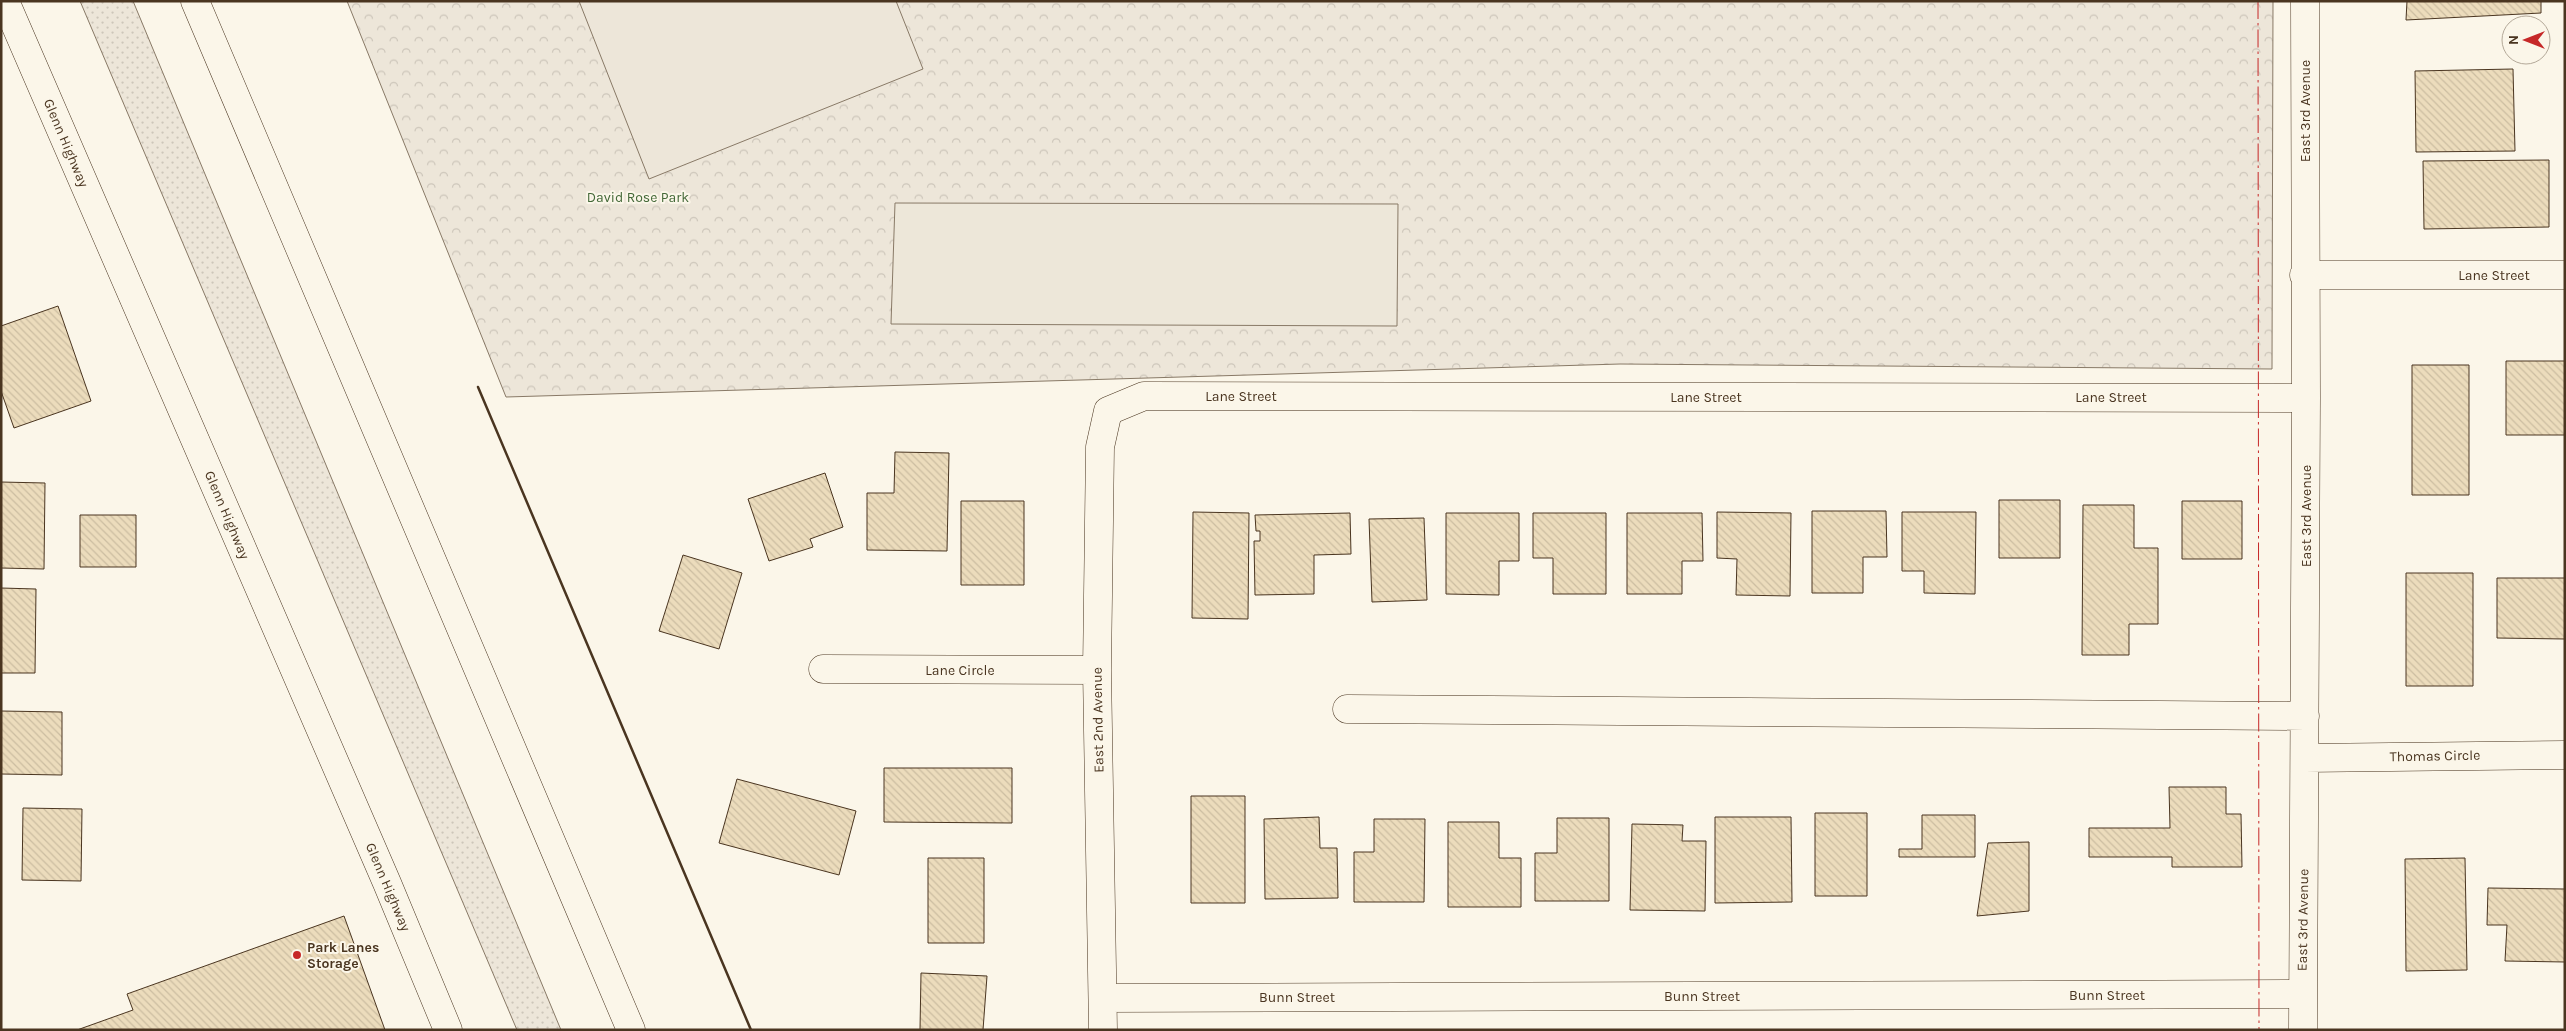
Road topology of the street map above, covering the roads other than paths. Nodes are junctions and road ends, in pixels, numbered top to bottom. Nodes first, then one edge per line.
1 (5, 1) edge
2 (195, 1) edge
3 (2305, 1) edge
4 (2304, 275) junction
5 (2565, 275) edge
6 (2306, 398) junction
7 (1108, 411) joint
8 (823, 669) dead end
9 (1097, 670) junction
10 (1347, 709) dead end
11 (2305, 716) junction
12 (2565, 755) edge
13 (2305, 758) junction
14 (2302, 994) junction
15 (1103, 998) junction
16 (448, 1030) edge
17 (631, 1030) edge
18 (1103, 1030) edge
19 (2303, 1030) edge

1 - 16 main road, Glenn Highway
2 - 17 main road
3 - 4 main road, East 3rd Avenue
4 - 5 main road, Lane Street
4 - 6 main road, East 3rd Avenue
6 - 7 main road, Lane Street
6 - 11 main road, East 3rd Avenue
7 - 9 main road, East 2nd Avenue
8 - 9 main road, Lane Circle
9 - 15 main road, East 2nd Avenue
10 - 11 main road
11 - 13 main road, East 3rd Avenue
12 - 13 main road, Thomas Circle
13 - 14 main road, East 3rd Avenue
14 - 15 main road, Bunn Street
14 - 19 main road, East 3rd Avenue
15 - 18 main road, East 2nd Avenue

